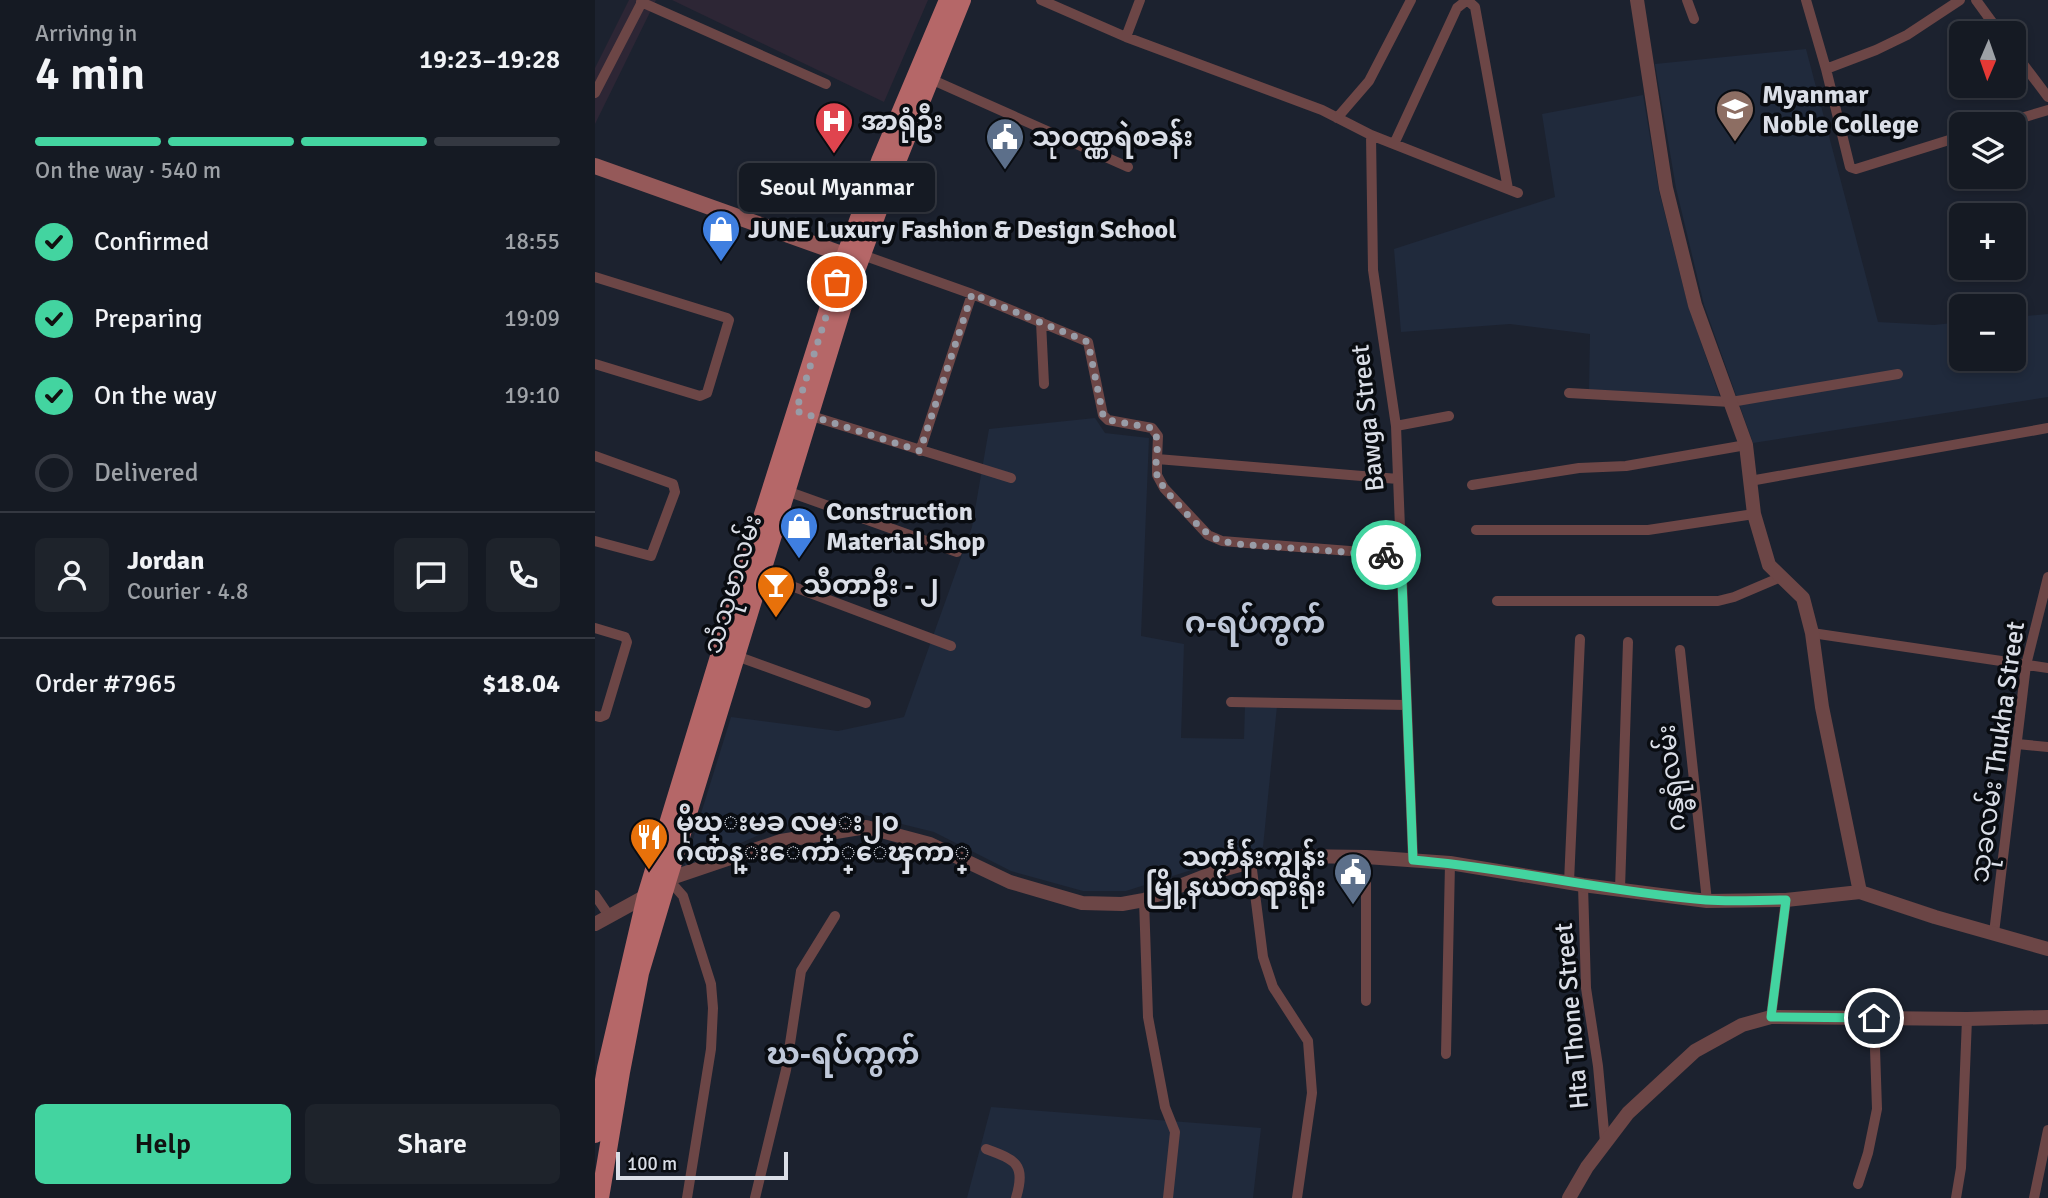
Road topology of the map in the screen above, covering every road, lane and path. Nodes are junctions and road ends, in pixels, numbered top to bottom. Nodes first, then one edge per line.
1 (948, 0) edge
2 (962, 0) edge
3 (1041, 0) edge
4 (1140, 0) edge
5 (1411, 0) edge
6 (1637, 0) edge
7 (1687, 0) edge
8 (1806, 0) edge
9 (1960, 0) edge
10 (1976, 0) edge
11 (642, 1) edge
12 (1695, 19) dead end
13 (1991, 21) edge
14 (1126, 37) junction
15 (1826, 69) junction
16 (2027, 69) edge
17 (924, 76) junction
18 (826, 84) dead end
19 (595, 93) edge
20 (2048, 97) edge
21 (2048, 110) edge
22 (2026, 117) edge
23 (1337, 118) junction
24 (1371, 135) junction
25 (1949, 140) edge
26 (1394, 144) junction
27 (595, 166) edge
28 (1128, 167) dead end
29 (853, 255) junction
30 (595, 277) edge
31 (972, 294) junction
32 (1041, 323) junction
33 (595, 364) edge
34 (1898, 374) dead end
35 (1044, 384) dead end
36 (1569, 393) dead end
37 (1731, 401) junction
38 (803, 413) junction
39 (1449, 416) dead end
40 (1396, 426) junction
41 (2048, 428) edge
42 (1746, 445) junction
43 (920, 451) junction
44 (595, 456) edge
45 (1157, 458) junction
46 (1011, 478) dead end
47 (1398, 479) junction
48 (1750, 481) junction
49 (1472, 485) dead end
50 (780, 489) junction
51 (1754, 513) junction
52 (1476, 530) dead end
53 (595, 541) edge
54 (957, 552) dead end
55 (1401, 555) junction
56 (754, 571) junction
57 (1781, 577) junction
58 (2048, 577) edge
59 (1497, 601) dead end
60 (595, 628) edge
61 (1812, 633) junction
62 (1580, 639) dead end
63 (1628, 642) dead end
64 (951, 646) dead end
65 (1680, 650) dead end
66 (729, 654) junction
67 (2026, 665) junction
68 (2048, 668) edge
69 (1231, 702) dead end
70 (866, 703) dead end
71 (1408, 705) junction
72 (595, 716) edge
73 (2017, 744) junction
74 (2048, 747) edge
75 (1366, 857) junction
76 (1413, 860) junction
77 (1251, 862) junction
78 (1450, 863) junction
79 (668, 880) junction
80 (1576, 884) junction
81 (1620, 889) junction
82 (1860, 892) junction
83 (595, 895) edge
84 (646, 896) junction
85 (1144, 900) junction
86 (1786, 900) junction
87 (1707, 901) junction
88 (835, 916) dead end
89 (610, 917) junction
90 (595, 924) edge
91 (1994, 933) junction
92 (2048, 949) edge
93 (1366, 1001) dead end
94 (1771, 1017) junction
95 (2048, 1017) edge
96 (1874, 1018) junction
97 (1967, 1019) junction
98 (1446, 1054) dead end
99 (2048, 1130) edge
100 (595, 1134) edge
101 (1605, 1142) junction
102 (986, 1149) dead end
103 (1857, 1184) dead end
104 (600, 1198) edge
105 (687, 1198) edge
106 (755, 1198) edge
107 (1016, 1198) edge
108 (1168, 1198) edge
109 (1297, 1198) edge
110 (1569, 1198) edge
111 (1956, 1198) edge
112 (2034, 1198) edge

1 - 17 main road, သံသုမာလမ်း
2 - 17 main road, သံသုမာလမ်း
3 - 14 street
4 - 14 street
5 - 23 street
6 - 37 street
7 - 12 street
8 - 15 street
9 - 15 street
10 - 13 street
11 - 18 street
11 - 19 street
14 - 23 street
15 - 25 street
16 - 20 street
17 - 28 street
17 - 29 main road, သံသုမာလမ်း
21 - 22 street
23 - 24 street
24 - 26 street
24 - 40 street, Bawga Street
26 - 26 street
27 - 29 main road
29 - 31 street
29 - 38 main road, သံသုမာလမ်း
30 - 33 street
31 - 32 street
31 - 43 street
32 - 35 street
32 - 45 street
34 - 37 street
36 - 37 street
37 - 42 street
38 - 43 street
38 - 50 main road, သံသုမာလမ်း
39 - 40 street
40 - 47 street, Bawga Street
41 - 48 street
42 - 48 street
42 - 49 street
43 - 46 street
44 - 53 street
45 - 47 street
45 - 55 street
47 - 55 street, Bawga Street
48 - 51 street
50 - 54 street
50 - 56 main road, သံသုမာလမ်း
51 - 52 street
51 - 57 street
55 - 71 street, Bawga Street
56 - 64 street
56 - 66 main road, သံသုမာလမ်း
57 - 59 street
57 - 61 street
58 - 67 street, သုခလမ်း Thukha Street
60 - 72 street
61 - 67 street
61 - 82 street
62 - 80 street, Hta Thone Street
63 - 81 street
65 - 87 street, ဂန္ဓရုံလမ်း
66 - 70 street
66 - 79 main road, သံသုမာလမ်း
66 - 84 main road, သံသုမာလမ်း
67 - 68 street
67 - 73 street, သုခလမ်း Thukha Street
69 - 71 street
71 - 76 street, Bawga Street
73 - 74 street
73 - 91 street, သုခလမ်း Thukha Street
75 - 76 street
75 - 77 street
75 - 93 street
76 - 78 street
77 - 85 street
77 - 109 street
78 - 80 street
78 - 98 street
79 - 84 street
79 - 85 street
79 - 104 main road, သံသုမာလမ်း
79 - 105 street
80 - 81 street
80 - 101 street, Hta Thone Street
81 - 87 street
82 - 86 street
82 - 91 street
83 - 89 street
84 - 89 street
84 - 100 main road, သံသုမာလမ်း
85 - 108 street
86 - 87 street
86 - 94 street
88 - 106 street
89 - 90 street
91 - 92 street
94 - 96 street
94 - 101 street
95 - 97 street
96 - 97 street
96 - 103 street
97 - 111 street
99 - 112 street
101 - 110 street
102 - 107 street

